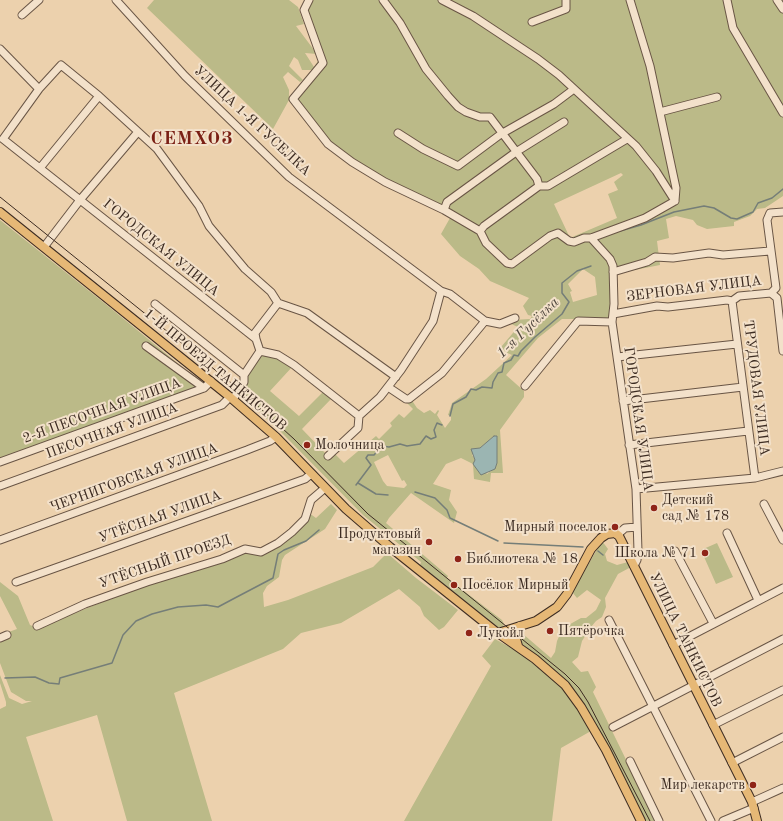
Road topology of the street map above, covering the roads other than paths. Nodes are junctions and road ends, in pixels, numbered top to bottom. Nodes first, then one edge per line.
1 (39, 0) edge
2 (116, 0) edge
3 (309, 0) edge
4 (383, 0) edge
5 (442, 0) edge
6 (566, 0) edge
7 (630, 0) edge
8 (728, 0) edge
9 (777, 0) edge
10 (783, 9) edge
11 (22, 15) dead end
12 (532, 22) dead end
13 (0, 49) edge
14 (39, 89) junction
15 (574, 89) junction
16 (99, 96) junction
17 (717, 97) dead end
18 (660, 112) junction
19 (783, 113) edge
20 (564, 122) dead end
21 (137, 133) junction
22 (398, 133) dead end
23 (501, 134) junction
24 (627, 139) junction
25 (516, 152) junction
26 (40, 168) junction
27 (539, 186) junction
28 (80, 200) junction
29 (676, 201) junction
30 (444, 210) junction
31 (0, 212) edge
32 (783, 212) edge
33 (480, 231) junction
34 (591, 238) junction
35 (44, 247) junction
36 (770, 251) junction
37 (613, 272) junction
38 (441, 291) junction
39 (771, 292) junction
40 (732, 301) junction
41 (278, 302) junction
42 (155, 304) dead end
43 (613, 314) junction
44 (515, 318) dead end
45 (486, 321) junction
46 (612, 322) junction
47 (256, 339) junction
48 (737, 344) junction
49 (146, 346) dead end
50 (260, 351) junction
51 (783, 352) edge
52 (617, 357) junction
53 (244, 375) junction
54 (396, 376) junction
55 (211, 381) junction
56 (525, 386) dead end
57 (388, 387) junction
58 (743, 387) junction
59 (204, 388) junction
60 (232, 398) junction
61 (623, 401) junction
62 (359, 416) junction
63 (748, 431) junction
64 (276, 437) junction
65 (629, 445) junction
66 (328, 456) dead end
67 (0, 462) edge
68 (783, 471) edge
69 (311, 474) junction
70 (755, 478) junction
71 (0, 486) edge
72 (325, 488) junction
73 (636, 489) junction
74 (764, 504) dead end
75 (637, 527) junction
76 (727, 533) dead end
77 (617, 534) junction
78 (0, 540) edge
79 (783, 540) edge
80 (675, 551) dead end
81 (634, 566) junction
82 (16, 582) dead end
83 (783, 588) edge
84 (758, 600) junction
85 (609, 620) dead end
86 (713, 623) junction
87 (37, 626) dead end
88 (520, 626) junction
89 (498, 633) junction
90 (783, 639) edge
91 (673, 645) junction
92 (518, 646) junction
93 (693, 686) junction
94 (783, 690) edge
95 (652, 707) junction
96 (713, 725) junction
97 (614, 727) dead end
98 (783, 737) edge
99 (630, 762) dead end
100 (732, 763) junction
101 (783, 788) edge
102 (753, 805) junction
103 (641, 821) edge
104 (659, 821) edge
105 (710, 821) edge
106 (723, 821) edge
107 (757, 821) edge

1 - 11 street
2 - 38 street, УЛИЦА 1-Я ГУСЕЛКА
3 - 30 street
4 - 23 street
5 - 15 street
6 - 12 street
7 - 18 street
8 - 19 street
9 - 10 street
13 - 14 street
14 - 16 street, ГОРОДСКАЯ УЛИЦА
14 - 26 street, ГОРОДСКАЯ УЛИЦА
15 - 23 street
15 - 24 street
16 - 21 street, ГОРОДСКАЯ УЛИЦА
16 - 26 street
17 - 18 street
18 - 29 street
20 - 25 street
21 - 28 street
21 - 41 street, ГОРОДСКАЯ УЛИЦА
22 - 23 street
23 - 25 street
24 - 27 street
24 - 29 street
25 - 27 street
25 - 30 street
26 - 28 street, ГОРОДСКАЯ УЛИЦА
27 - 33 street
28 - 35 street
28 - 47 street, ГОРОДСКАЯ УЛИЦА
29 - 34 street
30 - 33 street
31 - 35 main road, 1-Й ПРОЕЗД ТАНКИСТОВ
32 - 36 street
33 - 34 street
34 - 37 street
35 - 55 main road, 1-Й ПРОЕЗД ТАНКИСТОВ
36 - 37 street
36 - 39 street
37 - 43 street, ГОРОДСКАЯ УЛИЦА
38 - 45 street, УЛИЦА 1-Я ГУСЕЛКА
38 - 54 street
39 - 40 street, ЗЕРНОВАЯ УЛИЦА
39 - 51 street, ЗЕРНОВАЯ УЛИЦА
40 - 43 street, ЗЕРНОВАЯ УЛИЦА
40 - 48 street, ТРУДОВАЯ УЛИЦА
41 - 47 street
41 - 54 street, ГОРОДСКАЯ УЛИЦА
42 - 53 street
43 - 46 street, ГОРОДСКАЯ УЛИЦА
44 - 45 street
45 - 57 street
46 - 52 street, ГОРОДСКАЯ УЛИЦА
46 - 56 street
47 - 50 street
48 - 52 street
48 - 58 street, ТРУДОВАЯ УЛИЦА
49 - 59 street
50 - 53 street
50 - 62 street
52 - 61 street, ГОРОДСКАЯ УЛИЦА
53 - 60 street
54 - 57 street
55 - 59 street, 2-Я ПЕСОЧНАЯ УЛИЦА
55 - 60 main road, 1-Й ПРОЕЗД ТАНКИСТОВ
57 - 62 street
58 - 61 street
58 - 63 street, ТРУДОВАЯ УЛИЦА
59 - 67 street, 2-Я ПЕСОЧНАЯ УЛИЦА
60 - 64 main road, 1-Й ПРОЕЗД ТАНКИСТОВ
60 - 71 street, ПЕСОЧНАЯ УЛИЦА
61 - 65 street, ГОРОДСКАЯ УЛИЦА
62 - 66 street
63 - 65 street
63 - 70 street, ТРУДОВАЯ УЛИЦА
64 - 69 main road, 1-Й ПРОЕЗД ТАНКИСТОВ
64 - 78 street, ЧЕРНИГОВСКАЯ УЛИЦА
65 - 73 street, ГОРОДСКАЯ УЛИЦА
68 - 70 street
69 - 72 main road, 1-Й ПРОЕЗД ТАНКИСТОВ
69 - 82 street, УТЁСНАЯ УЛИЦА
70 - 73 street
72 - 87 street, УТЁСНЫЙ ПРОЕЗД
72 - 89 main road, 1-Й ПРОЕЗД ТАНКИСТОВ
73 - 75 street, ГОРОДСКАЯ УЛИЦА
74 - 79 street
75 - 77 street
75 - 81 street, ГОРОДСКАЯ УЛИЦА
76 - 84 street
77 - 81 main road, УЛИЦА ТАНКИСТОВ
77 - 88 main road
80 - 86 street
81 - 91 main road, УЛИЦА ТАНКИСТОВ
83 - 84 street
84 - 86 street
85 - 95 street
86 - 91 street
88 - 89 main road
88 - 92 main road
89 - 92 main road, 1-Й ПРОЕЗД ТАНКИСТОВ
90 - 93 street
91 - 93 main road, УЛИЦА ТАНКИСТОВ
92 - 103 main road, 1-Й ПРОЕЗД ТАНКИСТОВ
93 - 95 street
93 - 96 main road, УЛИЦА ТАНКИСТОВ
94 - 96 street
95 - 97 street
95 - 105 street
96 - 100 main road, УЛИЦА ТАНКИСТОВ
98 - 100 street
99 - 104 street
100 - 102 main road, УЛИЦА ТАНКИСТОВ
101 - 102 street
102 - 106 street
102 - 107 main road, УЛИЦА ТАНКИСТОВ

